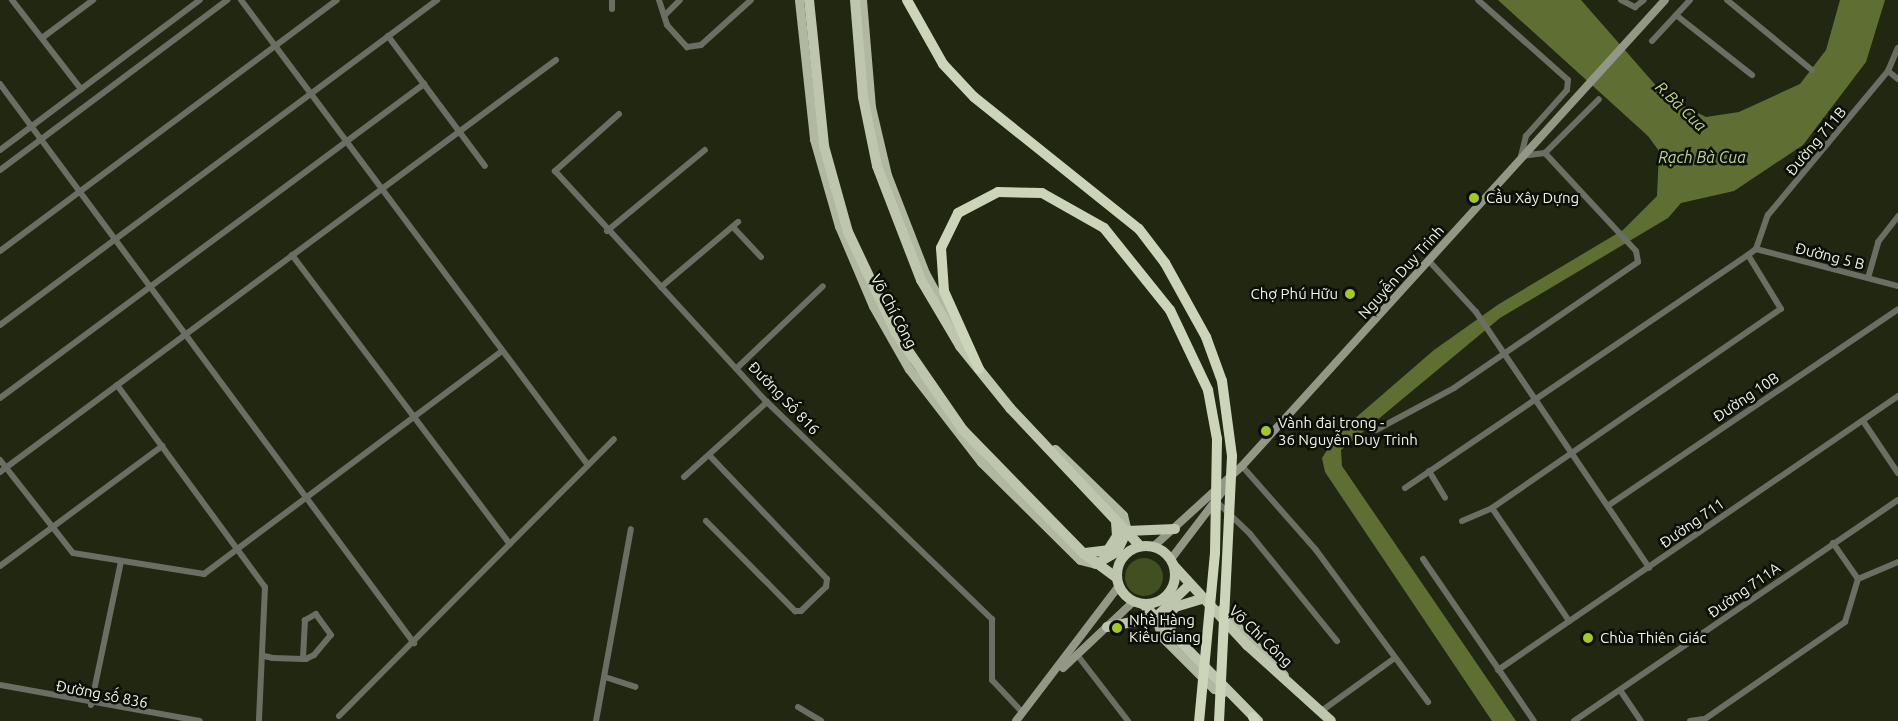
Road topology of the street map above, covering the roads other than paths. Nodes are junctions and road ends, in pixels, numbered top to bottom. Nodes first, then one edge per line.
1 (12, 0) edge
2 (93, 0) edge
3 (200, 0) edge
4 (227, 0) edge
5 (242, 0) edge
6 (337, 0) edge
7 (612, 0) edge
8 (659, 0) edge
9 (680, 0) edge
10 (751, 0) edge
11 (799, 0) edge
12 (809, 0) edge
13 (855, 0) edge
14 (862, 0) edge
15 (907, 0) edge
16 (1478, 0) edge
17 (1621, 0) edge
18 (1644, 0) edge
19 (1665, 0) edge
20 (1690, 0) edge
21 (1726, 0) edge
22 (433, 1) edge
23 (612, 9) dead end
24 (665, 15) junction
25 (1676, 15) junction
26 (805, 25) junction
27 (388, 36) junction
28 (42, 38) junction
29 (1652, 41) dead end
30 (275, 46) junction
31 (1898, 48) edge
32 (556, 60) dead end
33 (1812, 69) dead end
34 (1888, 71) junction
35 (1752, 75) dead end
36 (1898, 79) edge
37 (0, 84) edge
38 (424, 84) junction
39 (81, 89) junction
40 (311, 94) junction
41 (1599, 99) dead end
42 (619, 114) dead end
43 (32, 126) junction
44 (459, 131) junction
45 (41, 139) junction
46 (346, 141) junction
47 (0, 150) edge
48 (705, 150) dead end
49 (1545, 153) junction
50 (1521, 156) junction
51 (485, 166) dead end
52 (0, 170) edge
53 (382, 189) junction
54 (80, 192) junction
55 (1898, 216) edge
56 (608, 231) junction
57 (115, 239) junction
58 (1756, 249) junction
59 (0, 251) edge
60 (292, 255) junction
61 (1748, 255) junction
62 (761, 257) dead end
63 (1429, 261) junction
64 (1868, 278) junction
65 (1898, 285) edge
66 (150, 286) junction
67 (823, 286) dead end
68 (661, 288) junction
69 (1898, 309) edge
70 (0, 325) edge
71 (185, 334) junction
72 (502, 351) junction
73 (1503, 352) junction
74 (738, 367) junction
75 (979, 369) junction
76 (117, 385) junction
77 (1898, 396) edge
78 (1538, 397) junction
79 (0, 398) edge
80 (766, 402) junction
81 (943, 409) junction
82 (413, 417) junction
83 (1863, 421) junction
84 (1025, 425) junction
85 (1376, 430) dead end
86 (614, 439) dead end
87 (162, 446) junction
88 (1575, 452) junction
89 (710, 455) junction
90 (0, 460) edge
91 (588, 465) junction
92 (1242, 466) junction
93 (3, 470) edge
94 (1430, 471) junction
95 (1898, 474) edge
96 (684, 477) dead end
97 (1405, 488) dead end
98 (307, 497) junction
99 (1445, 498) dead end
100 (1898, 500) edge
101 (1215, 501) junction
102 (1609, 505) junction
103 (1492, 508) junction
104 (1115, 518) junction
105 (706, 521) dead end
106 (1462, 521) dead end
107 (51, 528) junction
108 (631, 529) dead end
109 (1175, 529) junction
110 (1127, 531) junction
111 (1833, 543) junction
112 (510, 544) junction
113 (1140, 546) junction
114 (1153, 547) junction
115 (238, 551) junction
116 (1083, 553) junction
117 (1424, 559) dead end
118 (121, 562) junction
119 (1898, 562) edge
120 (1172, 563) junction
121 (1096, 564) junction
122 (0, 566) edge
123 (1649, 568) junction
124 (1858, 579) junction
125 (1118, 582) junction
126 (1189, 585) junction
127 (1201, 599) junction
128 (1138, 603) junction
129 (1156, 617) junction
130 (1569, 621) junction
131 (1107, 627) junction
132 (1171, 633) junction
133 (1336, 641) dead end
134 (414, 643) junction
135 (264, 656) junction
136 (1078, 656) junction
137 (303, 658) junction
138 (1395, 658) junction
139 (1498, 669) junction
140 (1054, 676) junction
141 (605, 677) junction
142 (1287, 683) junction
143 (0, 685) edge
144 (635, 687) dead end
145 (1620, 690) junction
146 (1234, 696) junction
147 (1428, 702) dead end
148 (91, 705) junction
149 (798, 706) dead end
150 (1320, 712) junction
151 (1023, 713) junction
152 (339, 716) dead end
153 (1256, 720) edge
154 (1702, 720) edge
155 (200, 721) edge
156 (259, 721) edge
157 (596, 721) edge
158 (821, 721) edge
159 (1016, 721) edge
160 (1128, 721) edge
161 (1199, 721) edge
162 (1219, 721) edge
163 (1331, 721) edge
164 (1534, 721) edge
165 (1574, 721) edge
166 (1641, 721) edge
167 (1690, 721) edge

1 - 28 street
2 - 28 street
3 - 39 street
4 - 45 street
5 - 30 street
6 - 30 street
7 - 23 street
8 - 24 street
9 - 24 street
10 - 24 street
11 - 26 main road, Võ Chí Công
12 - 26 highway, Võ Chí Công
13 - 75 highway
14 - 75 main road
15 - 162 highway
16 - 50 street
17 - 18 street
19 - 50 main road, Nguyễn Duy Trinh
20 - 25 street
21 - 33 street
22 - 27 street
25 - 29 street
25 - 35 street
26 - 81 highway, Võ Chí Công
27 - 38 street
27 - 40 street
28 - 39 street
30 - 40 street
30 - 54 street
31 - 34 street, Đường 711B
32 - 44 street
34 - 36 street
34 - 58 street, Đường 711B
37 - 43 street
38 - 44 street
38 - 46 street
39 - 43 street
40 - 46 street
40 - 57 street
41 - 49 street
42 - 56 street, Đường Số 816
43 - 45 street
43 - 47 street
44 - 51 street
44 - 53 street
45 - 52 street
45 - 54 street
46 - 53 street
46 - 66 street
48 - 56 street
49 - 50 street
49 - 73 street
50 - 63 main road, Nguyễn Duy Trinh
53 - 60 street
53 - 72 street
54 - 57 street
54 - 59 street
55 - 64 street
56 - 68 street, Đường Số 816
57 - 66 street
57 - 70 street
58 - 61 street
58 - 64 street, Đường 5 B
60 - 71 street
60 - 82 street
61 - 78 street
61 - 88 street
62 - 68 street
63 - 73 street
63 - 92 main road, Nguyễn Duy Trinh
64 - 65 street, Đường 5 B
66 - 71 street
66 - 79 street
67 - 74 street
68 - 74 street, Đường Số 816
69 - 102 street, Đường 10B
71 - 76 street
71 - 98 street
72 - 82 street
72 - 91 street
73 - 78 street
73 - 85 street
74 - 80 street, Đường Số 816
75 - 84 highway
75 - 161 highway
76 - 87 street
76 - 93 street
77 - 83 street, Đường 711
78 - 88 street
78 - 94 street
80 - 89 street
80 - 151 street, Đường Số 816
81 - 116 highway, Võ Chí Công
81 - 121 main road, Võ Chí Công
82 - 98 street
82 - 112 street
83 - 95 street
83 - 123 street, Đường 711
84 - 104 highway
84 - 110 main road
86 - 91 street
87 - 107 street
87 - 115 street
88 - 102 street
88 - 103 street
89 - 96 street
89 - 105 street
90 - 93 street
91 - 112 street
92 - 101 main road, Nguyễn Duy Trinh
92 - 109 main road, Nguyễn Duy Trinh
92 - 138 street
93 - 107 street
94 - 97 street
94 - 99 street
98 - 115 street
98 - 134 street
100 - 111 street, Đường 711A
101 - 120 main road, Nguyễn Duy Trinh
101 - 133 street
102 - 123 street
103 - 106 street
103 - 130 street
104 - 110 highway
104 - 116 highway
107 - 118 street
107 - 122 street
108 - 141 street
109 - 110 highway
109 - 114 main road, Nguyễn Duy Trinh
110 - 113 highway
110 - 121 highway
111 - 124 street
111 - 145 street, Đường 711A
112 - 134 street
113 - 114 highway
113 - 125 highway
114 - 120 highway
115 - 118 street
115 - 135 street
116 - 121 highway, Võ Chí Công
117 - 139 street
118 - 148 street
119 - 124 street
120 - 126 highway, Võ Chí Công
120 - 128 highway
121 - 125 highway, Võ Chí Công
123 - 130 street, Đường 711
124 - 154 street
125 - 128 highway
125 - 140 main road
126 - 127 highway, Võ Chí Công
126 - 129 highway
126 - 142 main road, Võ Chí Công
127 - 132 highway
127 - 142 highway, Võ Chí Công
128 - 129 highway
128 - 131 main road
129 - 131 highway
129 - 132 highway
129 - 146 main road
130 - 139 street, Đường 711
131 - 136 main road
132 - 146 highway
134 - 152 street
135 - 137 street
135 - 156 street
136 - 140 main road
136 - 160 street
137 - 137 street
138 - 147 street
138 - 150 street
139 - 164 street
140 - 151 main road
141 - 144 street
141 - 157 street
142 - 150 highway, Võ Chí Công
143 - 148 street, Đường số 836
145 - 165 street, Đường 711A
145 - 166 street
146 - 153 highway
148 - 155 street, Đường số 836
149 - 158 street
150 - 163 highway, Võ Chí Công
151 - 159 main road
154 - 167 street

